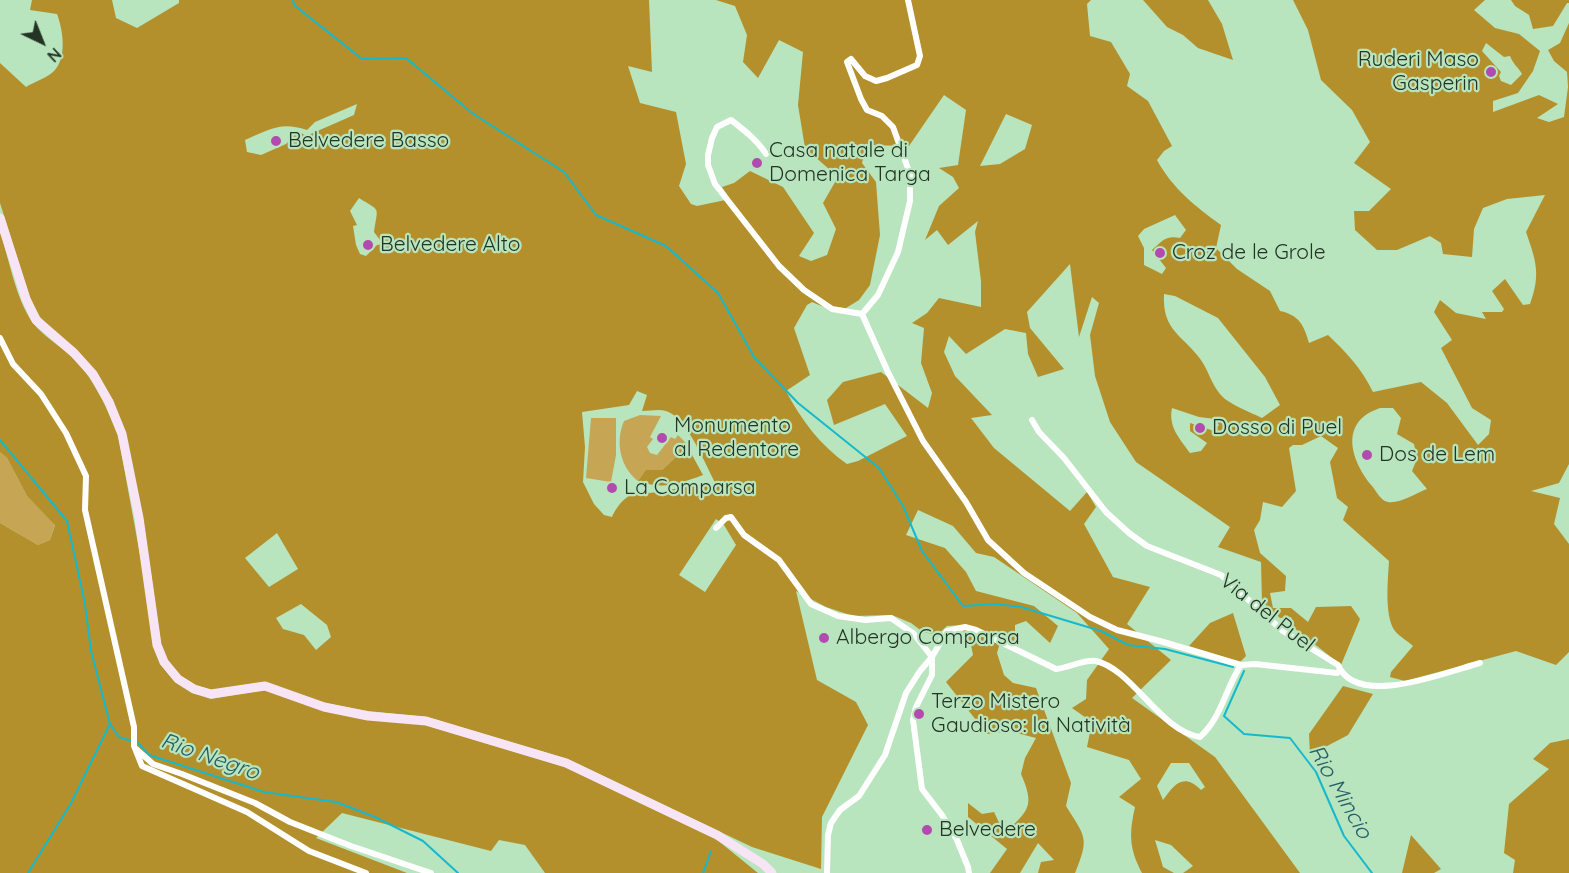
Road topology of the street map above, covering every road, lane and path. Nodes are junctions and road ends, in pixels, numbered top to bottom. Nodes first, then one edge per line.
1 (909, 0) edge
2 (766, 154) dead end
3 (0, 218) edge
4 (862, 314) junction
5 (0, 338) edge
6 (1032, 420) dead end
7 (716, 528) dead end
8 (932, 657) junction
9 (1480, 663) dead end
10 (1240, 666) junction
11 (1340, 671) junction
12 (134, 746) junction
13 (366, 873) edge
14 (431, 873) edge
15 (772, 873) edge
16 (827, 873) edge
17 (969, 873) edge

1 - 4 street
2 - 4 street
3 - 15 main road
4 - 10 street, Via del Puel
5 - 12 street
6 - 11 street, Via del Puel
7 - 8 street
8 - 10 street
8 - 16 street
8 - 17 street
9 - 11 street
10 - 11 street, Via del Puel
12 - 13 street
12 - 14 street

